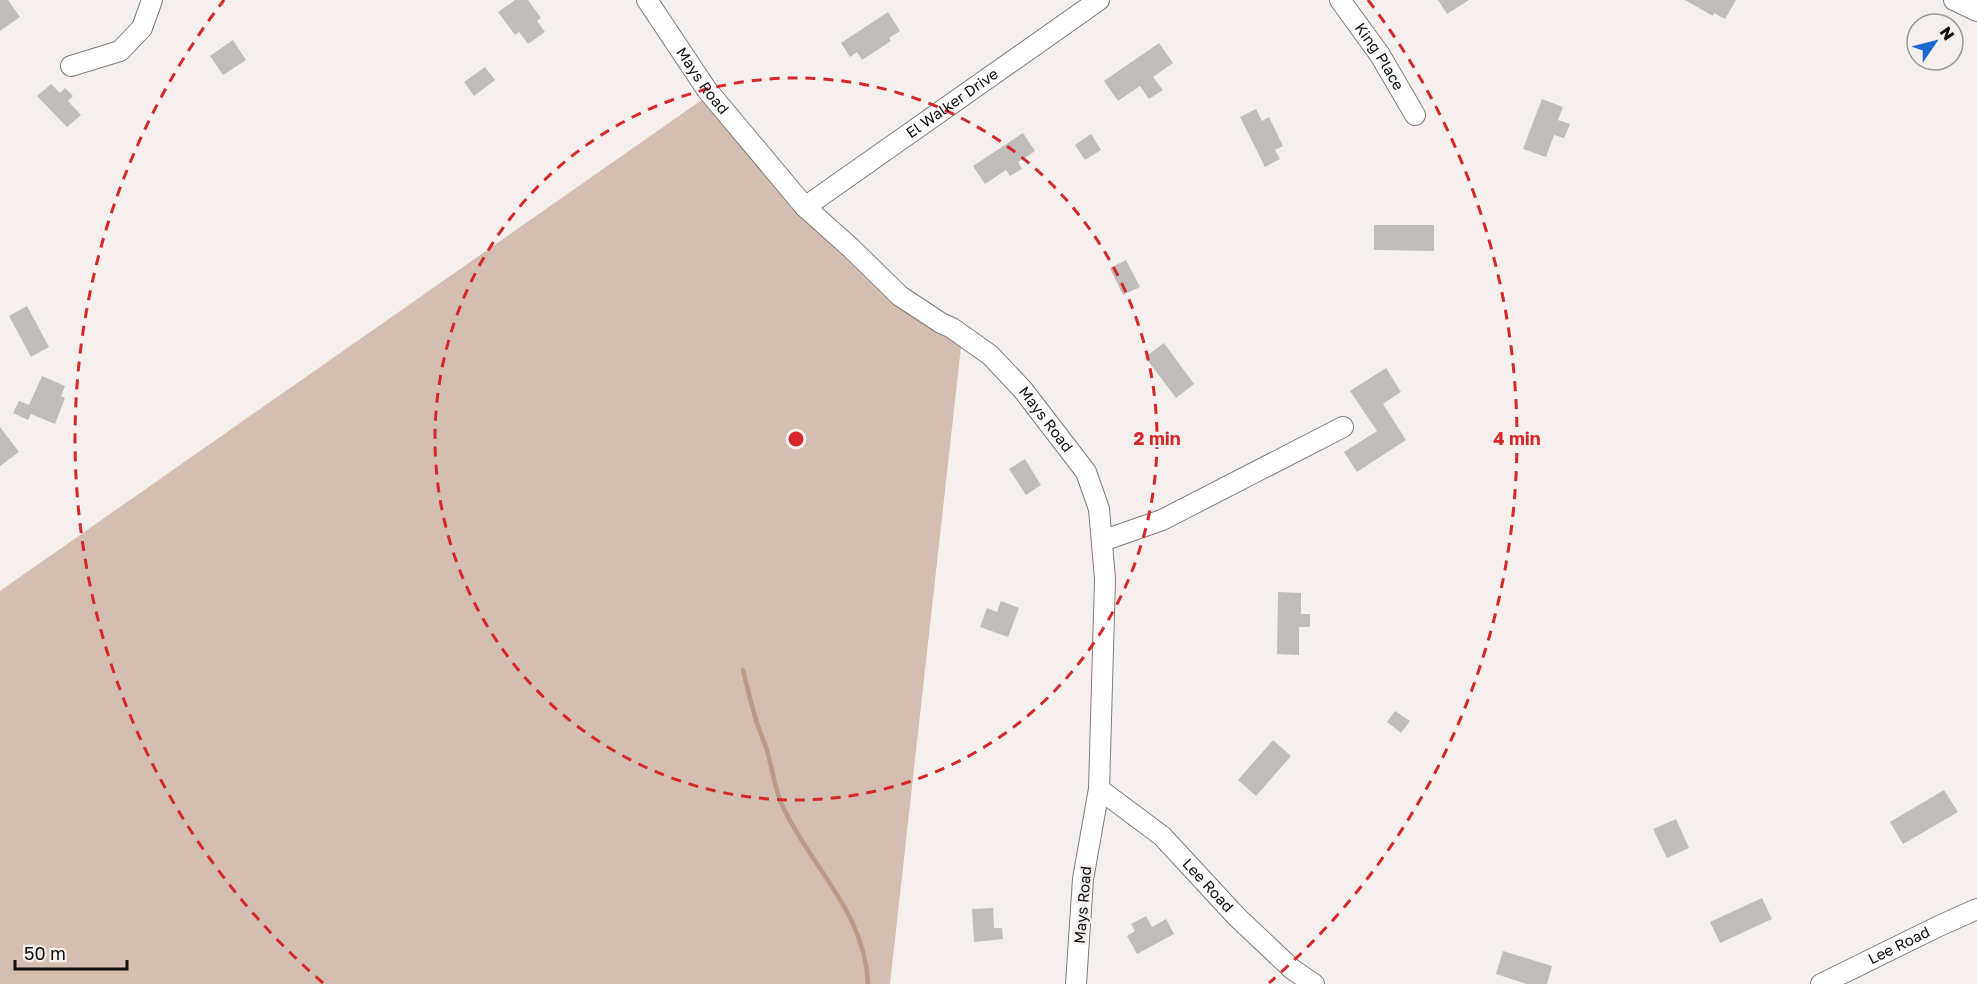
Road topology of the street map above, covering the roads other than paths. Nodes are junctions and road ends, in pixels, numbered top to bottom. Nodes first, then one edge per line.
1 (152, 0) edge
2 (647, 0) edge
3 (1099, 0) edge
4 (1340, 0) edge
5 (1954, 0) edge
6 (1977, 11) edge
7 (71, 66) dead end
8 (1415, 114) dead end
9 (805, 207) junction
10 (1343, 427) dead end
11 (1102, 542) junction
12 (1099, 789) junction
13 (1977, 909) edge
14 (1076, 984) edge
15 (1314, 984) edge
16 (1821, 984) edge

1 - 7 street
2 - 9 street, Mays Road
3 - 9 street, El Walker Drive
4 - 8 street, King Place
5 - 6 street
9 - 11 street, Mays Road
10 - 11 street
11 - 12 street, Mays Road
12 - 14 street, Mays Road
12 - 15 street, Lee Road
13 - 16 street, Lee Road

